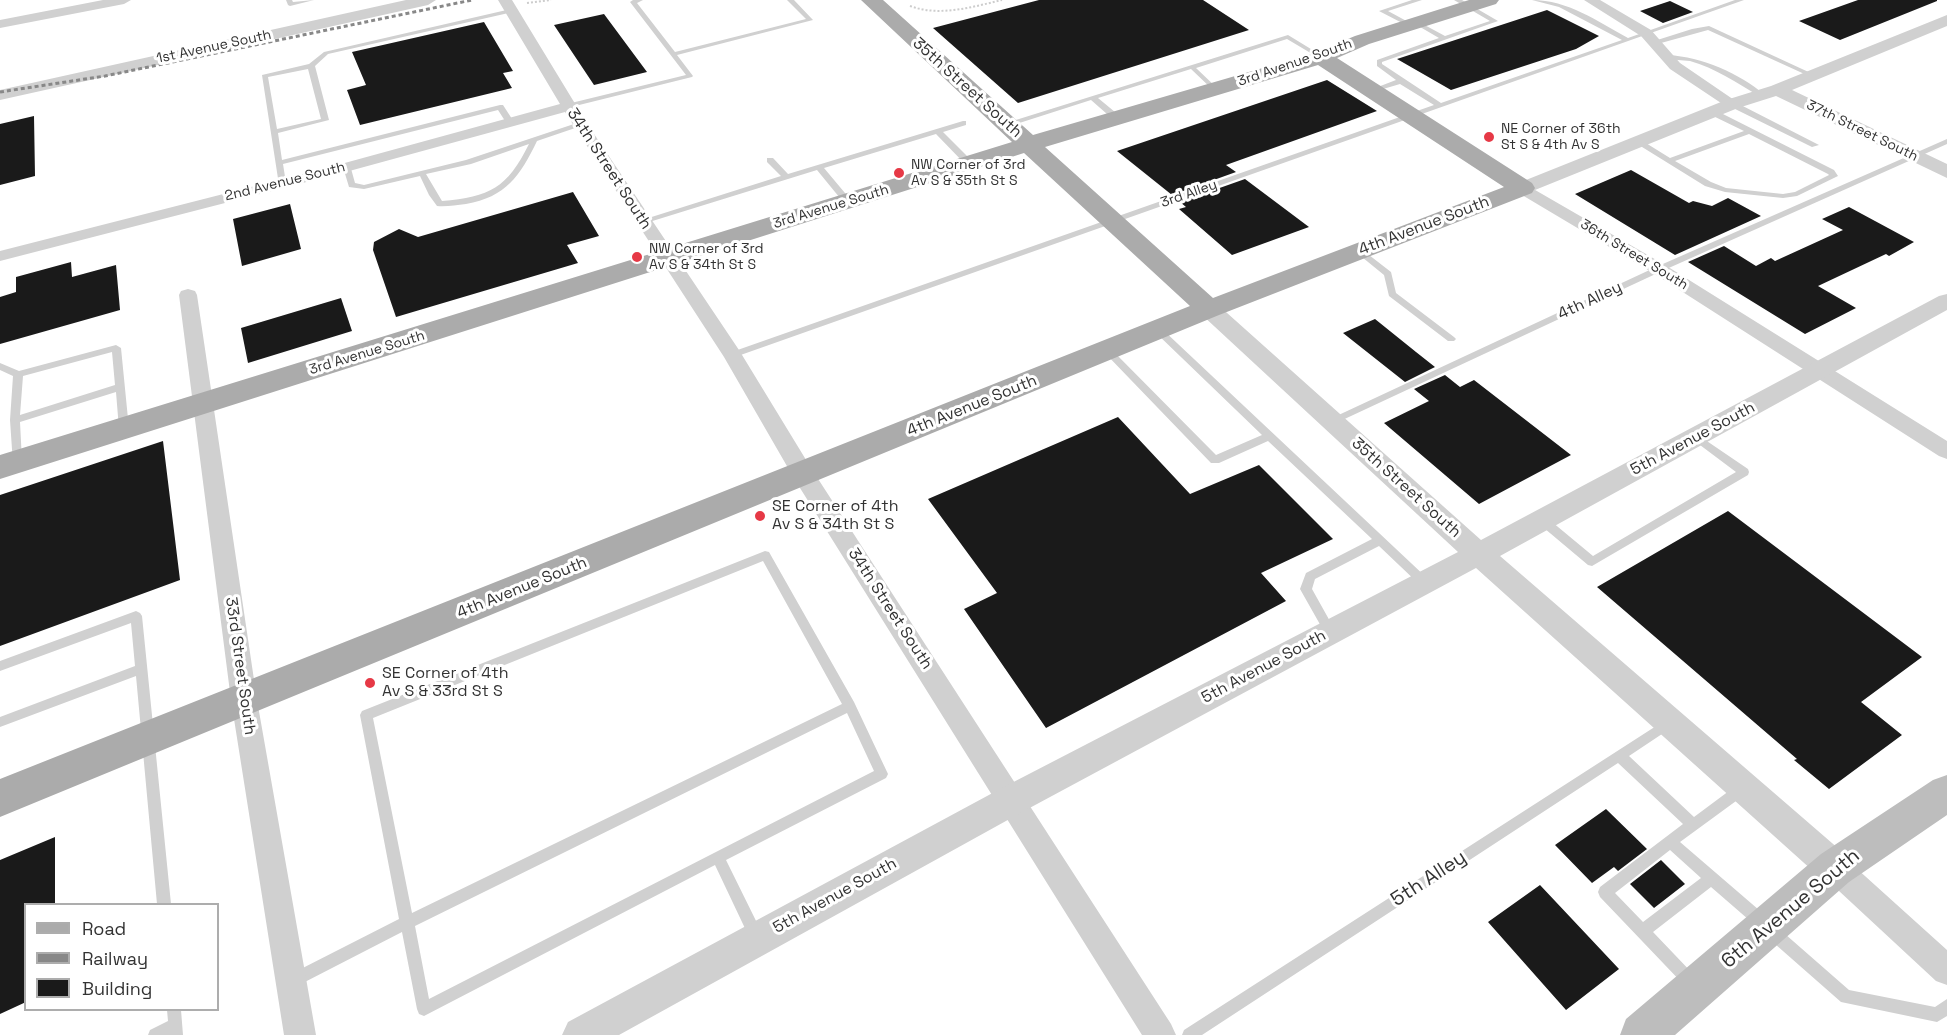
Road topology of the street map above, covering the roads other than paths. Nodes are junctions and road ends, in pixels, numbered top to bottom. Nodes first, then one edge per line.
1 (124, 0) edge
2 (289, 0) edge
3 (311, 0) edge
4 (428, 0) edge
5 (640, 0) edge
6 (790, 0) edge
7 (871, 0) edge
8 (1419, 0) edge
9 (1489, 0) edge
10 (1535, 0) edge
11 (1591, 0) edge
12 (1741, 0) edge
13 (510, 3) edge
14 (1463, 3) edge
15 (1947, 20) edge
16 (0, 24) edge
17 (1414, 24) junction
18 (1444, 38) junction
19 (1650, 38) junction
20 (1627, 40) junction
21 (673, 54) junction
22 (1321, 57) junction
23 (1668, 57) junction
24 (311, 66) junction
25 (1192, 67) junction
26 (1813, 76) junction
27 (1401, 81) junction
28 (1215, 89) junction
29 (1373, 90) junction
30 (1769, 93) junction
31 (0, 95) edge
32 (1093, 98) junction
33 (1732, 104) junction
34 (570, 106) junction
35 (1440, 106) junction
36 (1712, 112) junction
37 (1413, 115) junction
38 (1118, 119) junction
39 (510, 122) junction
40 (963, 123) dead end
41 (1007, 124) junction
42 (580, 125) junction
43 (938, 131) junction
44 (1750, 131) junction
45 (274, 132) junction
46 (534, 141) junction
47 (1947, 141) edge
48 (1638, 142) junction
49 (1029, 144) junction
50 (1815, 145) dead end
51 (1914, 156) junction
52 (770, 160) dead end
53 (1670, 161) junction
54 (279, 163) junction
55 (969, 163) junction
56 (347, 167) junction
57 (819, 167) junction
58 (1947, 172) edge
59 (422, 173) junction
60 (786, 177) junction
61 (282, 183) junction
62 (1524, 188) junction
63 (848, 201) junction
64 (643, 221) junction
65 (1112, 221) junction
66 (1360, 251) junction
67 (0, 256) edge
68 (666, 258) junction
69 (1659, 269) junction
70 (188, 295) dead end
71 (1947, 301) edge
72 (1209, 309) junction
73 (1158, 330) junction
74 (1451, 339) dead end
75 (1108, 351) junction
76 (732, 355) junction
77 (0, 366) edge
78 (1818, 371) junction
79 (18, 374) junction
80 (120, 387) junction
81 (203, 404) junction
82 (15, 420) junction
83 (1333, 421) junction
84 (124, 429) junction
85 (1269, 436) junction
86 (1695, 437) junction
87 (1947, 451) edge
88 (9, 464) edge
89 (803, 474) junction
90 (1541, 520) junction
91 (1380, 540) junction
92 (1479, 554) junction
93 (1425, 582) junction
94 (1330, 632) junction
95 (0, 666) edge
96 (140, 669) junction
97 (244, 700) junction
98 (850, 706) junction
99 (0, 722) edge
100 (1669, 723) junction
101 (149, 739) junction
102 (1619, 756) junction
103 (1743, 788) junction
104 (1947, 793) edge
105 (0, 798) edge
106 (1012, 800) junction
107 (1693, 825) junction
108 (1670, 842) junction
109 (718, 856) junction
110 (1835, 868) junction
111 (1711, 878) junction
112 (164, 903) edge
113 (406, 922) junction
114 (1767, 927) junction
115 (1643, 931) junction
116 (758, 939) junction
117 (1947, 970) edge
118 (291, 981) junction
119 (1696, 988) junction
120 (1947, 1006) edge
121 (174, 1011) edge
122 (176, 1030) edge
123 (155, 1035) edge
124 (300, 1035) edge
125 (581, 1035) edge
126 (1160, 1035) edge
127 (1189, 1035) edge
128 (1642, 1035) edge

1 - 16 street
2 - 3 lane
4 - 31 street, 1st Avenue South
5 - 21 lane
6 - 21 lane
7 - 41 main road, 35th Street South
8 - 17 lane
9 - 14 main road, 3rd Avenue South
10 - 20 lane
11 - 19 street
12 - 19 lane
13 - 24 lane
13 - 34 street, 34th Street South
14 - 17 main road, 3rd Avenue South
14 - 18 lane
15 - 26 street, 4th Avenue South
17 - 18 lane
17 - 22 main road, 3rd Avenue South
18 - 27 lane
19 - 20 lane, 3rd Alley
19 - 23 street
19 - 26 lane
20 - 35 lane, 3rd Alley
21 - 34 lane
22 - 25 lane
22 - 28 main road, 3rd Avenue South
22 - 29 main road, 36th Street South
23 - 30 lane
23 - 33 street
24 - 45 lane
24 - 45 lane
25 - 28 lane
25 - 32 lane
26 - 30 street, 4th Avenue South
27 - 29 lane
27 - 35 lane
28 - 38 main road, 3rd Avenue South
29 - 37 main road, 36th Street South
30 - 33 street, 4th Avenue South
30 - 51 street, 37th Street South
32 - 38 lane
32 - 41 lane
33 - 36 street, 4th Avenue South
33 - 50 lane
34 - 39 street, 2nd Avenue South
34 - 42 street, 34th Street South
35 - 37 lane, 3rd Alley
36 - 44 lane
36 - 48 street, 4th Avenue South
37 - 62 main road, 36th Street South
37 - 65 lane, 3rd Alley
38 - 49 main road, 3rd Avenue South
39 - 54 lane
39 - 56 street, 2nd Avenue South
40 - 43 lane
41 - 49 main road, 35th Street South
42 - 46 lane
42 - 64 street, 34th Street South
43 - 55 lane
43 - 57 lane
44 - 53 lane
44 - 53 lane
45 - 54 lane
46 - 59 lane
46 - 59 lane
47 - 51 lane, 4th Alley
48 - 53 lane
48 - 62 street, 4th Avenue South
49 - 55 main road, 3rd Avenue South
49 - 65 main road, 35th Street South
51 - 58 street, 37th Street South
51 - 69 lane, 4th Alley
52 - 60 lane
54 - 61 lane
55 - 63 main road, 3rd Avenue South
56 - 59 lane
56 - 61 street, 2nd Avenue South
57 - 60 lane
57 - 63 lane
60 - 64 lane
61 - 67 street, 2nd Avenue South
62 - 66 main road, 4th Avenue South
62 - 69 street, 36th Street South
63 - 68 main road, 3rd Avenue South
64 - 68 street, 34th Street South
65 - 72 main road, 35th Street South
65 - 76 lane, 3rd Alley
66 - 72 main road, 4th Avenue South
66 - 74 lane
68 - 76 street, 34th Street South
68 - 81 main road, 3rd Avenue South
69 - 78 street, 36th Street South
69 - 83 lane, 4th Alley
70 - 81 street, 33rd Street South
71 - 78 street, 5th Avenue South
72 - 73 main road, 4th Avenue South
72 - 83 street, 35th Street South
73 - 75 main road, 4th Avenue South
73 - 85 lane
75 - 85 lane
75 - 89 main road, 4th Avenue South
76 - 89 street, 34th Street South
77 - 79 lane
78 - 86 street, 5th Avenue South
78 - 87 street, 36th Street South
79 - 80 lane
79 - 82 lane
80 - 82 lane
80 - 84 lane
81 - 84 main road, 3rd Avenue South
81 - 97 street, 33rd Street South
82 - 88 lane
83 - 92 street, 35th Street South
84 - 88 main road, 3rd Avenue South
85 - 91 lane
86 - 90 street, 5th Avenue South
86 - 90 lane
89 - 97 main road, 4th Avenue South
89 - 106 street, 34th Street South
90 - 92 street, 5th Avenue South
91 - 93 lane
91 - 94 lane
92 - 93 street, 5th Avenue South
92 - 100 street, 35th Street South
93 - 94 street, 5th Avenue South
94 - 106 street, 5th Avenue South
95 - 96 lane
96 - 99 lane
96 - 101 lane
97 - 101 main road, 4th Avenue South
97 - 118 street, 33rd Street South
98 - 109 lane
98 - 113 lane
98 - 113 lane
100 - 102 lane, 5th Alley
100 - 103 street, 35th Street South
101 - 105 main road, 4th Avenue South
101 - 112 lane
102 - 107 lane
102 - 127 lane, 5th Alley
103 - 107 lane
103 - 110 street, 35th Street South
104 - 110 main road, 6th Avenue South
106 - 116 street, 5th Avenue South
106 - 126 street, 34th Street South
107 - 108 lane
108 - 111 lane
108 - 115 lane
109 - 113 lane
109 - 116 lane
110 - 114 main road, 6th Avenue South
110 - 117 street, 35th Street South
111 - 114 lane
111 - 115 lane
113 - 118 lane
114 - 119 main road, 6th Avenue South
114 - 120 lane
115 - 119 lane
116 - 125 street, 5th Avenue South
118 - 124 street, 33rd Street South
119 - 128 main road, 6th Avenue South
121 - 122 lane
122 - 123 lane

